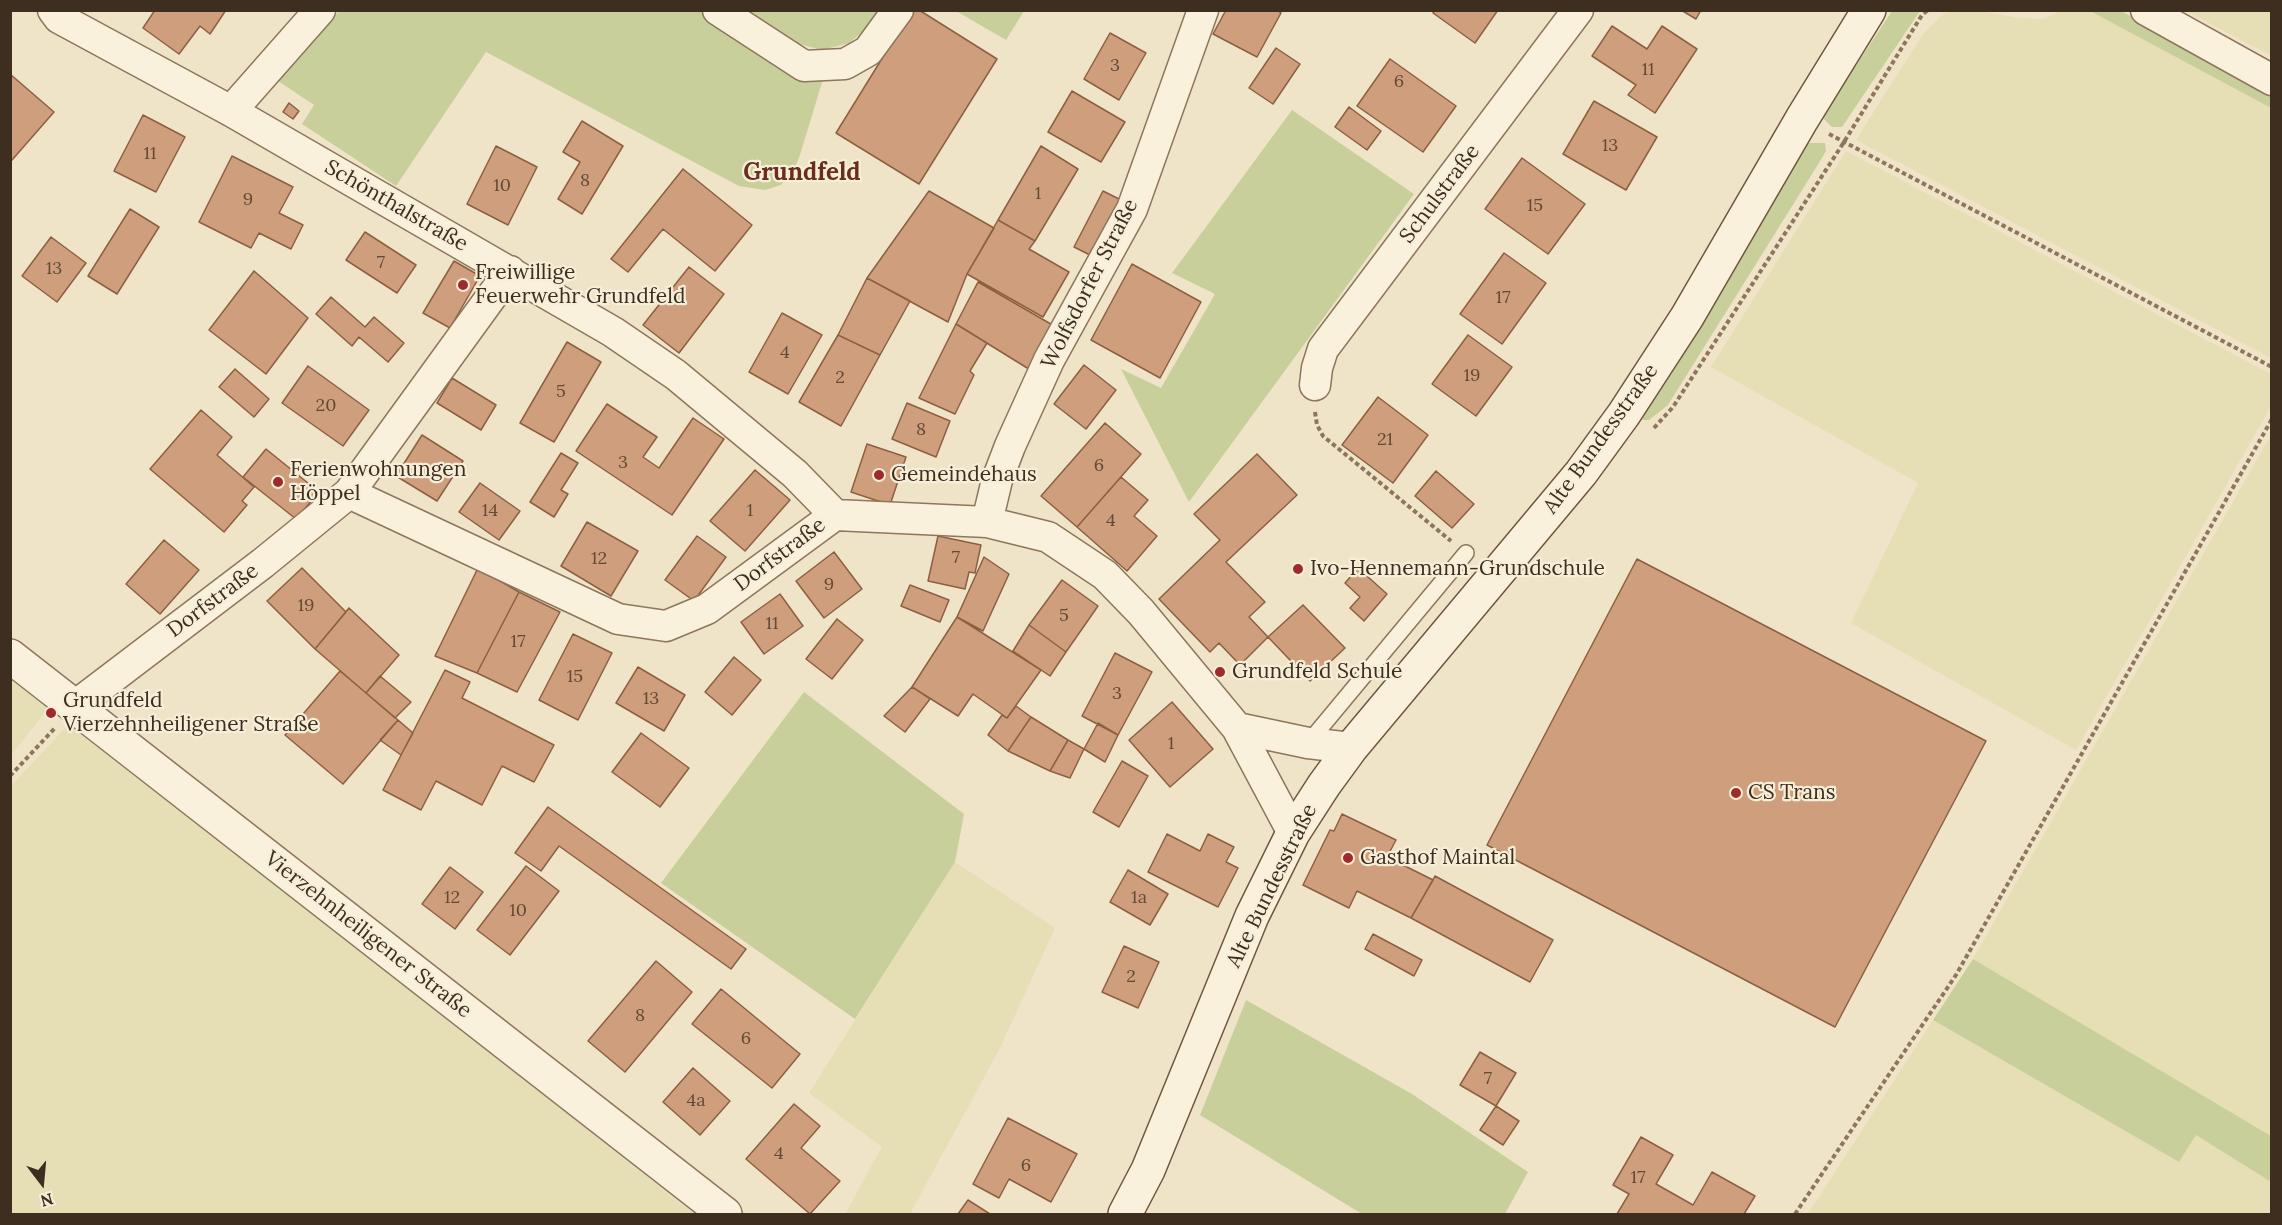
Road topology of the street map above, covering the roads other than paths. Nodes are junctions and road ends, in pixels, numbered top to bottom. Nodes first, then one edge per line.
1 (53, 10) edge
2 (320, 10) edge
3 (718, 10) edge
4 (898, 10) edge
5 (1203, 10) edge
6 (1578, 10) edge
7 (1869, 10) edge
8 (2146, 10) edge
9 (2271, 80) edge
10 (231, 111) junction
11 (510, 271) junction
12 (1315, 384) road end
13 (349, 493) junction
14 (835, 515) junction
15 (987, 522) junction
16 (1466, 553) road end
17 (10, 656) edge
18 (75, 706) junction
19 (1237, 728) junction
20 (1308, 743) junction
21 (1351, 748) junction
22 (1293, 833) junction
23 (725, 1215) edge
24 (1125, 1215) edge

1 - 10 street, Schönthalstraße
2 - 10 street
3 - 4 street
5 - 15 street, Wolfsdorfer Straße
6 - 12 street, Schulstraße
7 - 21 main road, Alte Bundesstraße
8 - 9 street
10 - 11 street, Schönthalstraße
11 - 13 street, Dorfstraße
11 - 14 street, Schönthalstraße
13 - 14 street, Dorfstraße
13 - 18 street, Dorfstraße
14 - 15 street, Dorfstraße
15 - 19 street, Dorfstraße
16 - 20 lane
17 - 18 main road, Vierzehnheiligener Straße
18 - 23 main road, Vierzehnheiligener Straße
19 - 20 street
19 - 22 street, Dorfstraße
20 - 21 street
21 - 22 main road, Alte Bundesstraße
22 - 24 main road, Alte Bundesstraße

